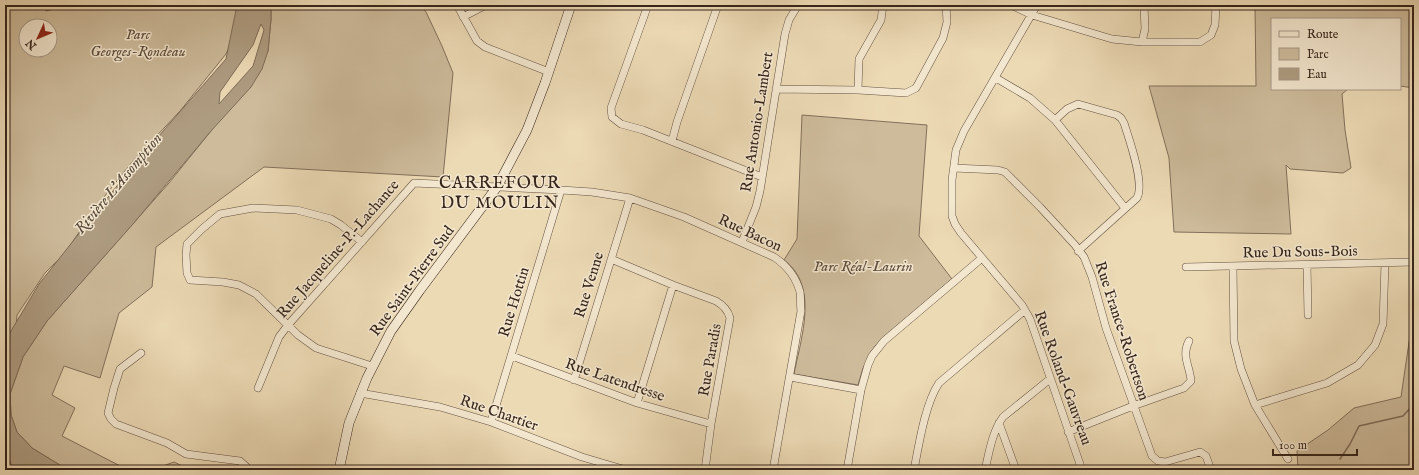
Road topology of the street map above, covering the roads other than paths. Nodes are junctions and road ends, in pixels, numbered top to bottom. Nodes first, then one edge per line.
1 (457, 5) edge
2 (486, 5) edge
3 (571, 5) edge
4 (648, 5) edge
5 (718, 5) edge
6 (798, 5) edge
7 (882, 5) edge
8 (946, 5) edge
9 (1011, 5) edge
10 (1037, 5) edge
11 (1144, 5) edge
12 (1216, 5) edge
13 (1032, 14) junction
14 (463, 16) junction
15 (1142, 42) junction
16 (549, 72) junction
17 (996, 78) junction
18 (776, 89) junction
19 (858, 90) junction
20 (1055, 120) junction
21 (672, 141) junction
22 (954, 168) junction
23 (762, 177) junction
24 (497, 187) junction
25 (561, 190) junction
26 (630, 198) junction
27 (1125, 208) junction
28 (362, 242) junction
29 (742, 242) junction
30 (1078, 251) junction
31 (982, 258) junction
32 (611, 259) junction
33 (1414, 262) edge
34 (1385, 263) junction
35 (1307, 266) junction
36 (1186, 267) dead end
37 (1233, 267) junction
38 (673, 285) junction
39 (1025, 310) junction
40 (1308, 315) dead end
41 (288, 325) junction
42 (1189, 341) dead end
43 (141, 353) dead end
44 (512, 356) junction
45 (372, 366) junction
46 (790, 377) junction
47 (1050, 379) junction
48 (574, 380) junction
49 (258, 388) dead end
50 (861, 390) junction
51 (360, 393) junction
52 (637, 403) junction
53 (1133, 406) junction
54 (1255, 406) junction
55 (491, 422) junction
56 (999, 423) junction
57 (711, 424) junction
58 (1068, 432) junction
59 (1288, 459) dead end
60 (250, 470) edge
61 (339, 470) edge
62 (626, 470) edge
63 (705, 470) edge
64 (773, 470) edge
65 (847, 470) edge
66 (914, 470) edge
67 (985, 470) edge
68 (1016, 470) edge
69 (1082, 470) edge
70 (1211, 470) edge

1 - 14 street
2 - 14 street
3 - 16 street, Rue Saint-Pierre Sud
4 - 21 street
5 - 21 street
6 - 18 street, Rue Antonio-Lambert
7 - 19 street
8 - 19 street
9 - 13 street
10 - 13 street, Rue Roland-Gauvreau
11 - 15 street
12 - 15 street
13 - 15 street
13 - 17 street, Rue Roland-Gauvreau
14 - 16 street
16 - 24 street, Rue Saint-Pierre Sud
17 - 20 street
17 - 22 street, Rue Roland-Gauvreau
18 - 19 street
18 - 23 street, Rue Antonio-Lambert
20 - 27 street
20 - 27 street
21 - 23 street
22 - 30 street, Rue France-Robertson
22 - 31 street, Rue Roland-Gauvreau
23 - 29 street, Rue Antonio-Lambert
24 - 25 street, Rue Bacon
24 - 28 street, Rue Jacqueline-P.-Lachance
24 - 45 street, Rue Saint-Pierre Sud
25 - 26 street, Rue Bacon
25 - 44 street, Rue Hottin
26 - 29 street, Rue Bacon
26 - 32 street, Rue Venne
27 - 30 street
28 - 41 street, Rue Jacqueline-P.-Lachance
28 - 41 street
29 - 46 street, Rue Bacon
30 - 53 street, Rue France-Robertson
31 - 39 street, Rue Roland-Gauvreau
31 - 50 street
32 - 38 street, Rue Paradis
32 - 48 street, Rue Venne
33 - 34 street, Rue Du Sous-Bois
34 - 35 street, Rue Du Sous-Bois
34 - 54 street
35 - 37 street, Rue Du Sous-Bois
35 - 40 street
36 - 37 street, Rue Du Sous-Bois
37 - 54 street
38 - 52 street
38 - 57 street, Rue Paradis
39 - 47 street, Rue Roland-Gauvreau
39 - 66 street
41 - 45 street
41 - 49 street, Rue Jacqueline-P.-Lachance
42 - 53 street
43 - 60 street
44 - 48 street, Rue Latendresse
44 - 55 street, Rue Hottin
45 - 51 street, Rue Saint-Pierre Sud
46 - 50 street
46 - 64 street, Rue Bacon
47 - 56 street
47 - 58 street, Rue Roland-Gauvreau
48 - 52 street, Rue Latendresse
50 - 65 street
51 - 55 street, Rue Chartier
51 - 61 street, Rue Saint-Pierre Sud
52 - 57 street, Rue Latendresse
53 - 58 street
53 - 70 street, Rue France-Robertson
54 - 59 street
55 - 62 street, Rue Chartier
56 - 67 street
56 - 68 street
57 - 63 street, Rue Paradis
58 - 69 street, Rue Roland-Gauvreau

